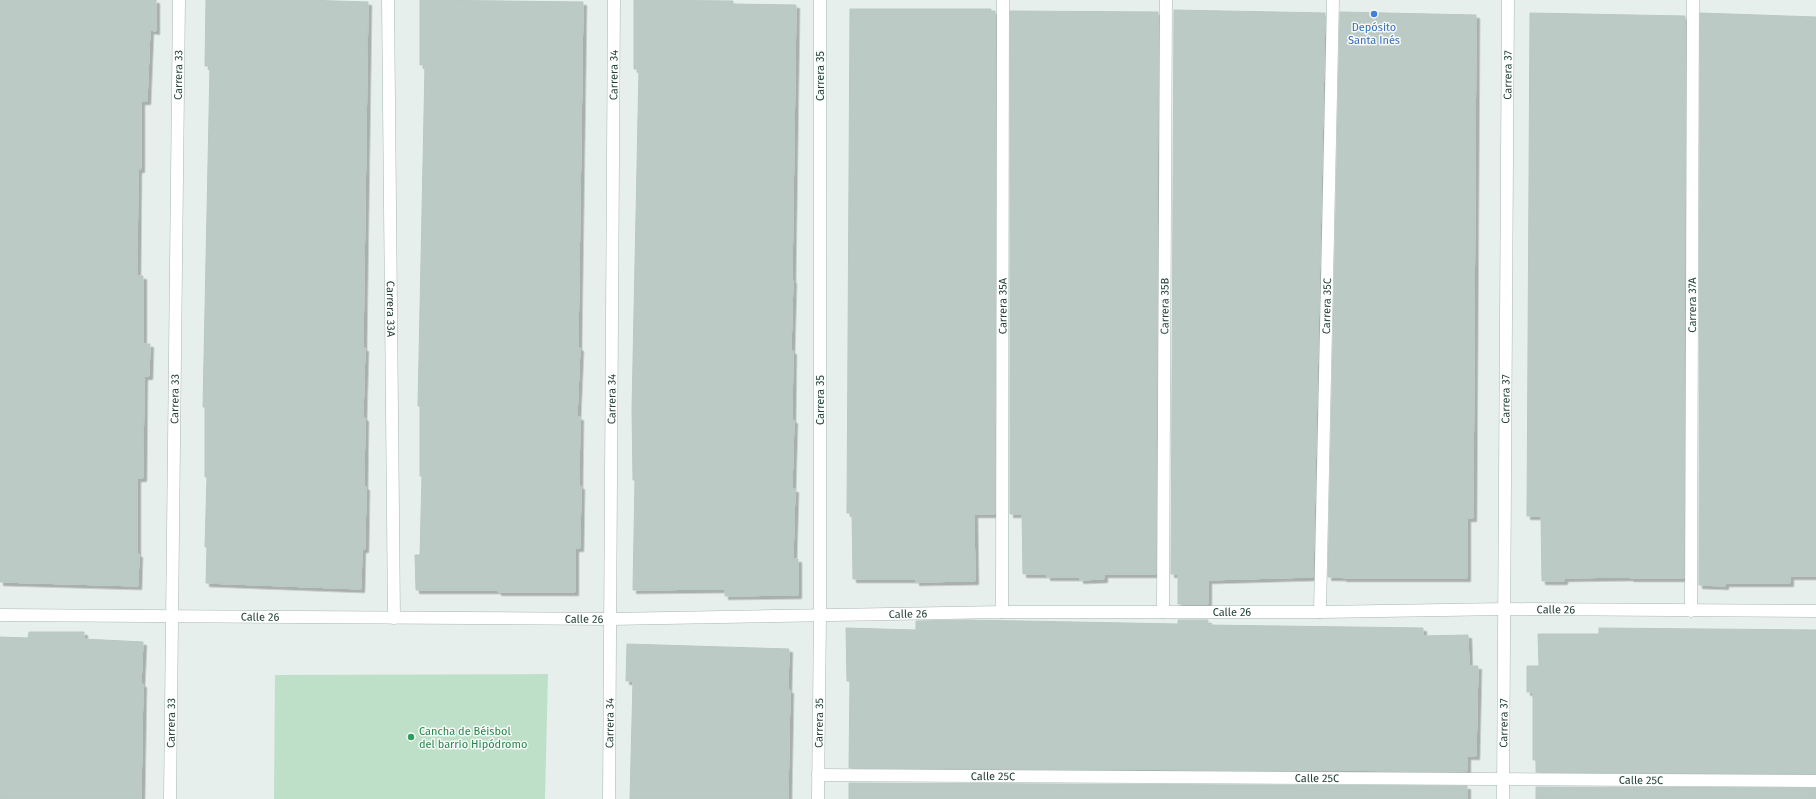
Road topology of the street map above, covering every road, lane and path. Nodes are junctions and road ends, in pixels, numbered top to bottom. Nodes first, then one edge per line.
1 (178, 0) edge
2 (388, 0) edge
3 (614, 0) edge
4 (820, 0) edge
5 (1003, 0) edge
6 (1166, 0) edge
7 (1333, 0) edge
8 (1508, 0) edge
9 (1692, 0) edge
10 (1505, 609) junction
11 (1691, 611) junction
12 (1816, 611) edge
13 (1002, 612) junction
14 (1163, 612) junction
15 (1320, 612) junction
16 (0, 615) edge
17 (820, 616) junction
18 (172, 617) junction
19 (394, 618) junction
20 (610, 619) junction
21 (818, 775) junction
22 (1503, 780) junction
23 (1816, 781) edge
24 (170, 799) edge
25 (609, 799) edge
26 (818, 799) edge
27 (1503, 799) edge

1 - 18 street, Carrera 33
2 - 19 street, Carrera 33A
3 - 20 street, Carrera 34
4 - 17 street, Carrera 35
5 - 13 street, Carrera 35A
6 - 14 street, Carrera 35B
7 - 15 street, Carrera 35C
8 - 10 street, Carrera 37
9 - 11 street, Carrera 37A
10 - 11 street, Calle 26
10 - 15 street, Calle 26
10 - 22 street, Carrera 37
11 - 12 street, Calle 26
13 - 14 street, Calle 26
13 - 17 street, Calle 26
14 - 15 street, Calle 26
16 - 18 street, Calle 26
17 - 20 street, Calle 26
17 - 21 street, Carrera 35
18 - 19 street, Calle 26
18 - 24 street, Carrera 33
19 - 20 street, Calle 26
20 - 25 street, Carrera 34
21 - 22 street, Calle 25C
21 - 26 street, Carrera 35
22 - 23 street, Calle 25C
22 - 27 street, Carrera 37

